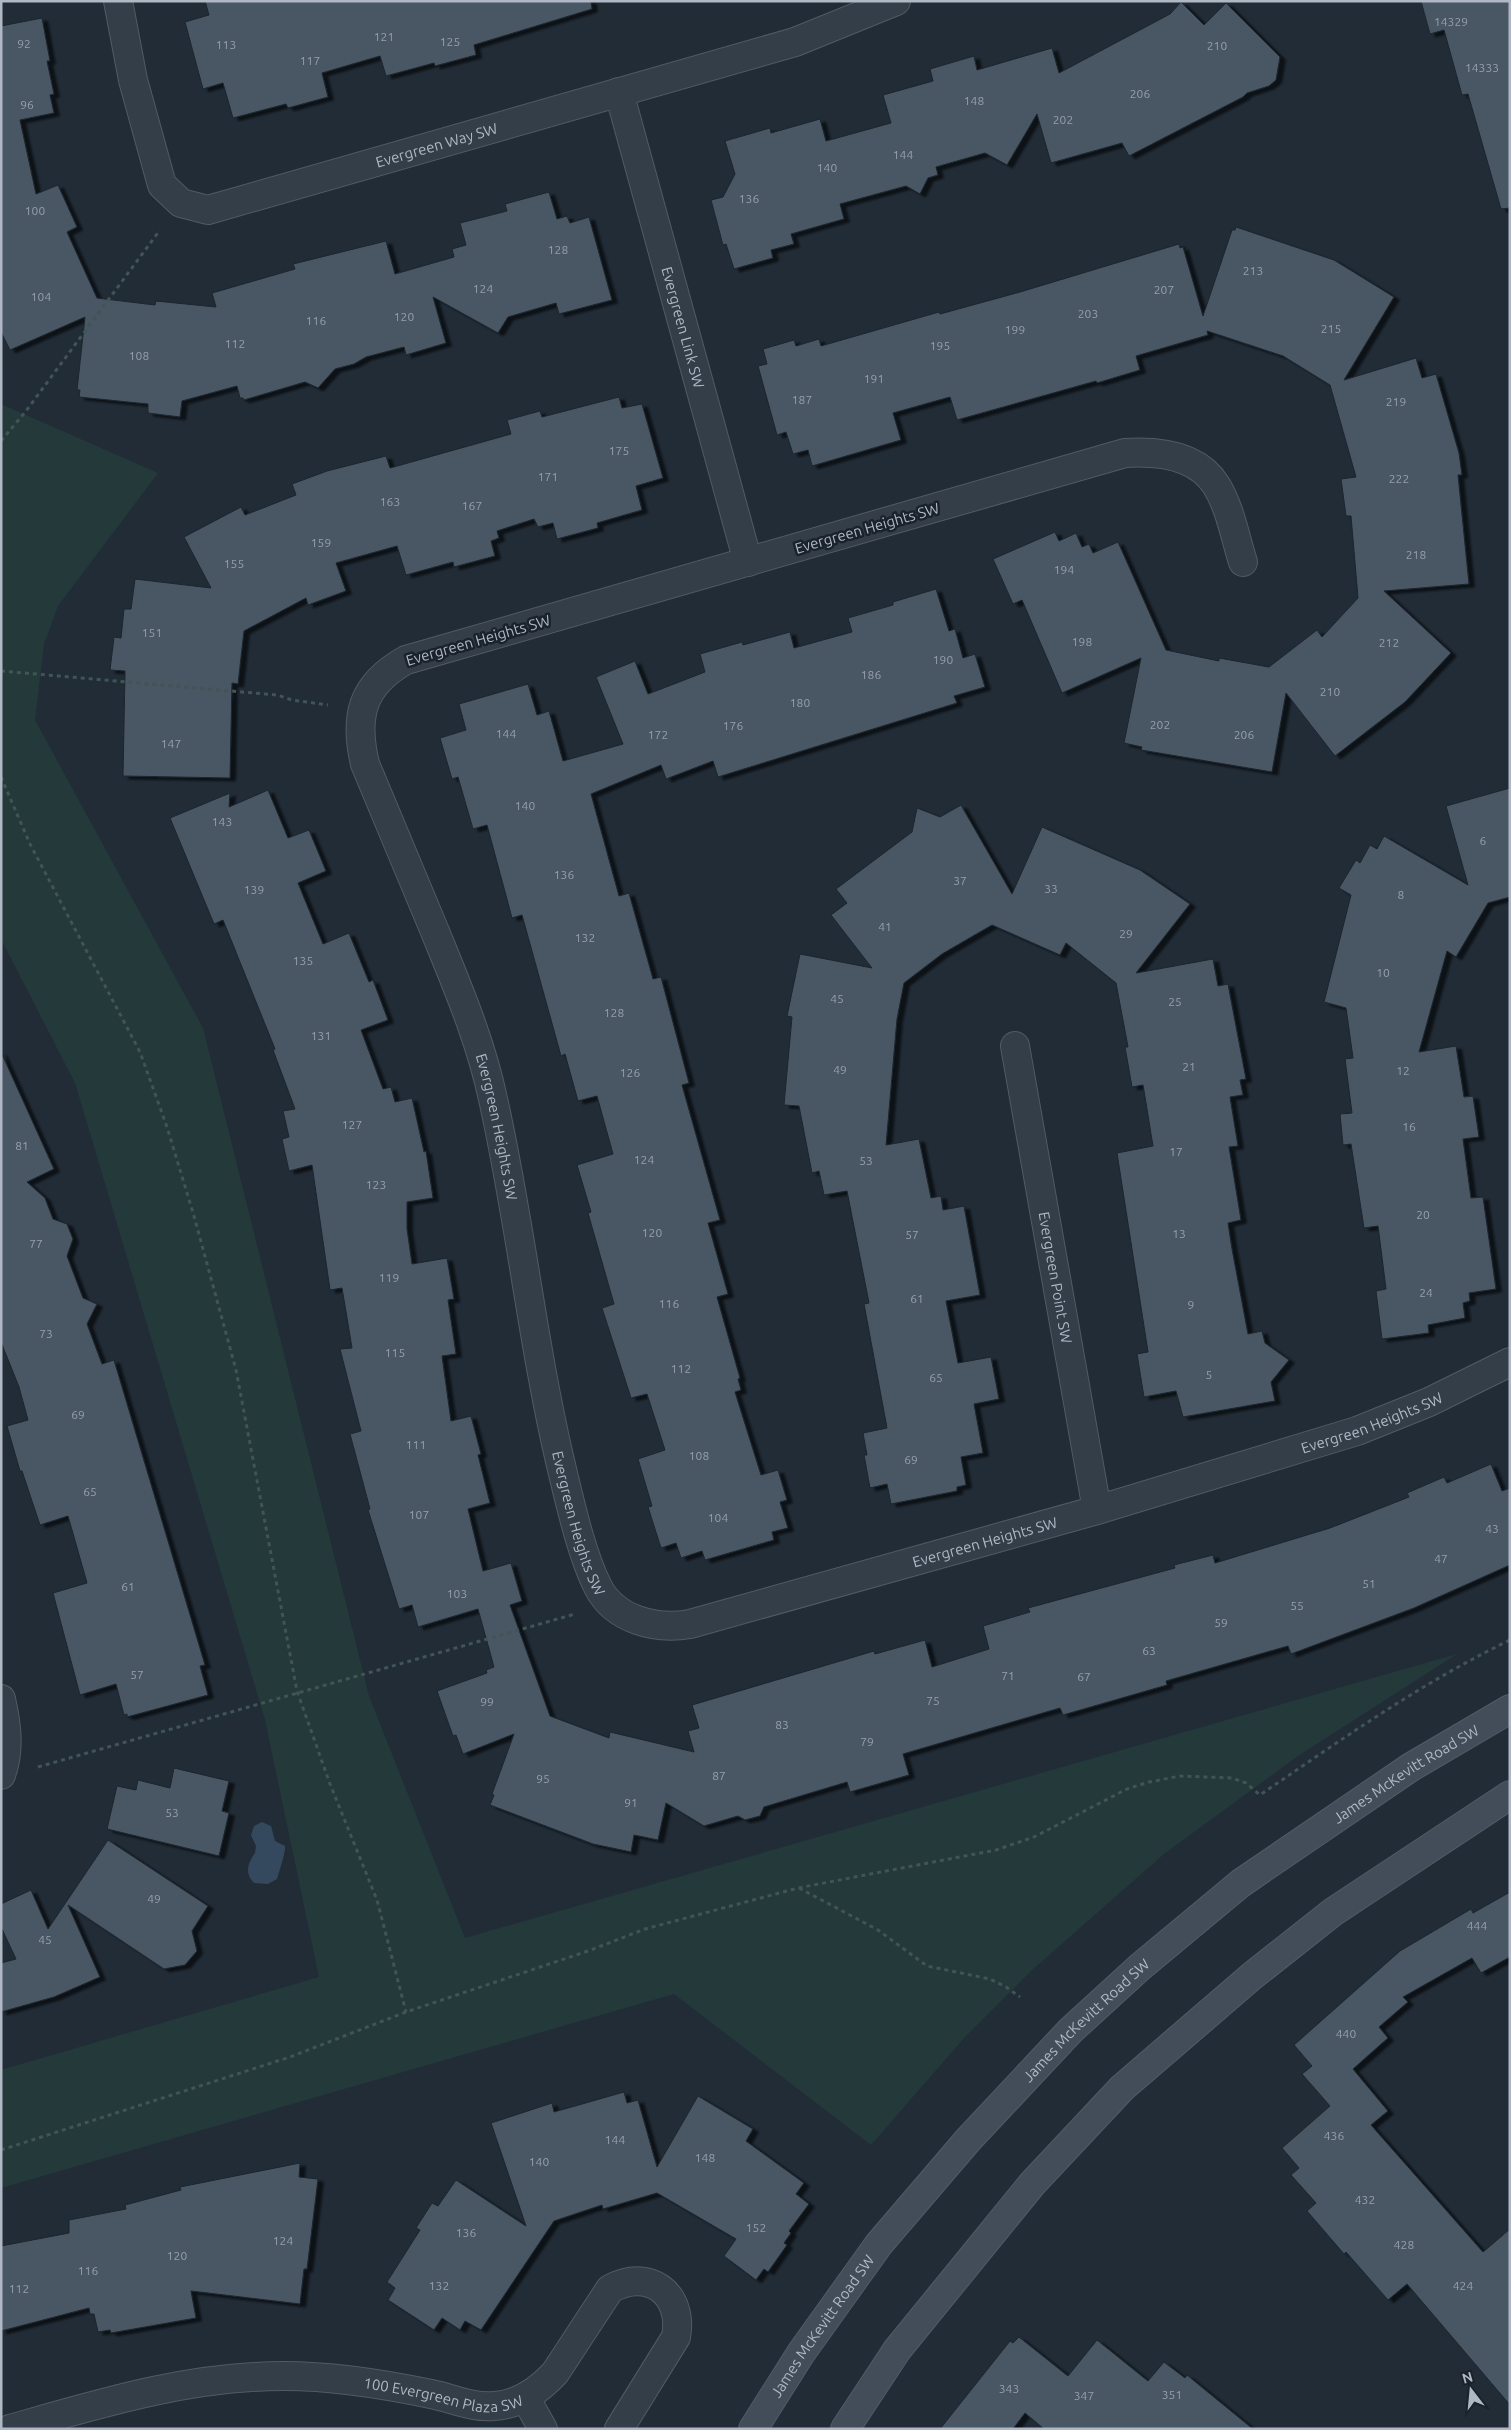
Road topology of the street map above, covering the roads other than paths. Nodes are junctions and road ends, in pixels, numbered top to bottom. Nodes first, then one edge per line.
1 (118, 1) edge
2 (896, 1) edge
3 (619, 92) junction
4 (748, 562) junction
5 (1243, 562) dead end
6 (1015, 1046) dead end
7 (1510, 1362) edge
8 (1097, 1510) junction
9 (1, 1699) edge
10 (1510, 1709) edge
11 (1, 1775) edge
12 (1510, 1795) edge
13 (525, 2397) junction
14 (10, 2429) edge
15 (543, 2429) edge
16 (619, 2429) edge
17 (753, 2429) edge
18 (845, 2429) edge

1 - 3 street, Evergreen Way SW
2 - 3 street, Evergreen Way SW
3 - 4 street, Evergreen Link SW
4 - 5 street, Evergreen Heights SW
4 - 8 street, Evergreen Heights SW
6 - 8 street, Evergreen Point SW
7 - 8 street, Evergreen Heights SW
9 - 11 street
10 - 17 main road, James McKevitt Road SW
12 - 18 main road
13 - 14 street, 100 Evergreen Plaza SW
13 - 15 street
13 - 16 street, 100 Evergreen Plaza SW

